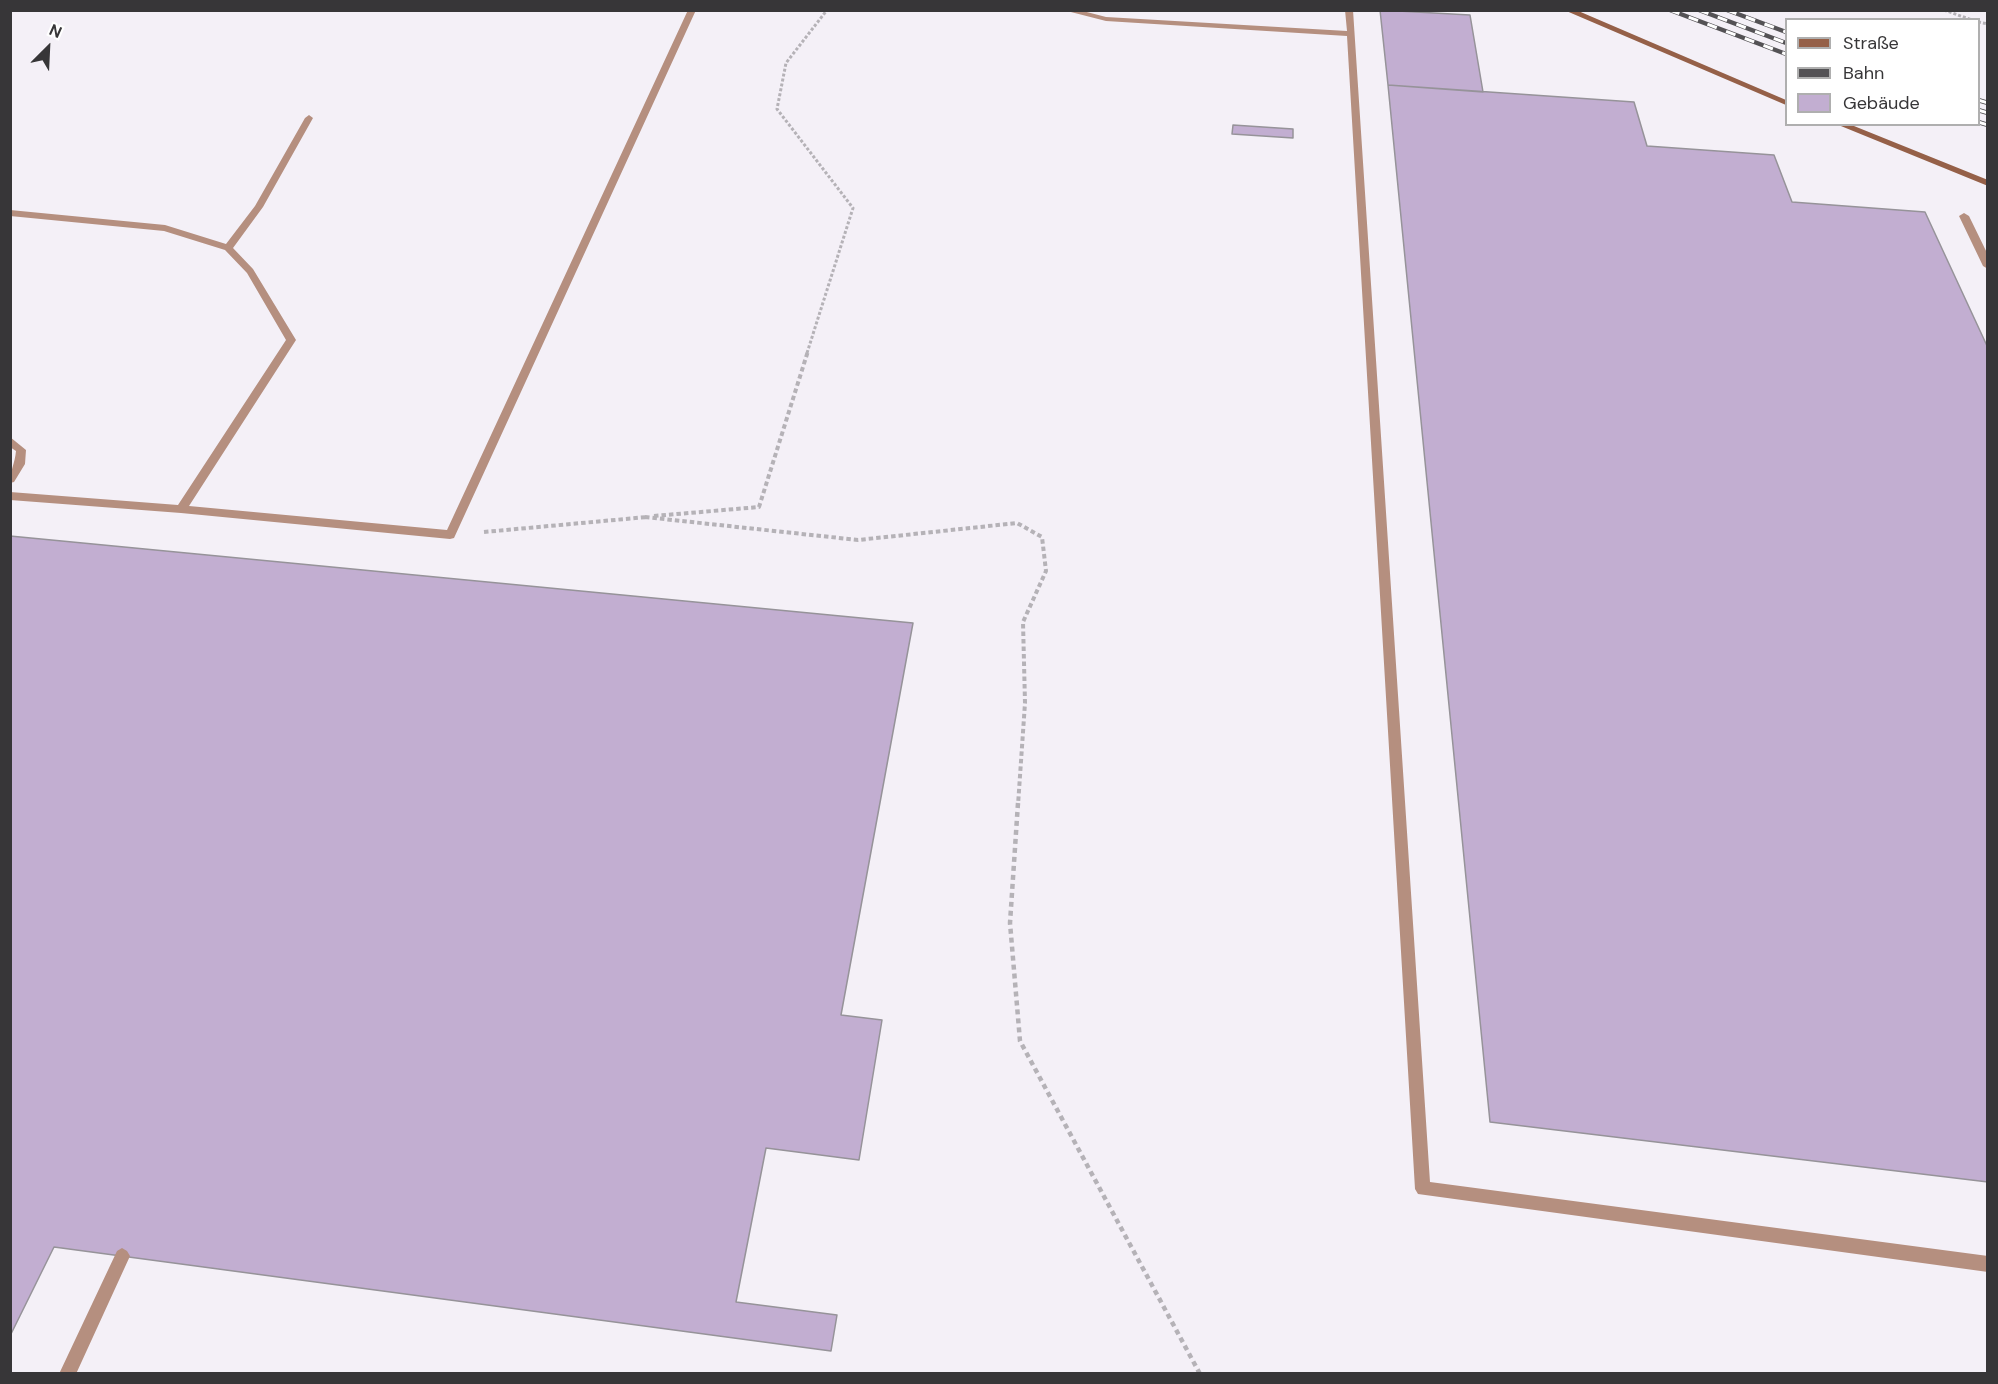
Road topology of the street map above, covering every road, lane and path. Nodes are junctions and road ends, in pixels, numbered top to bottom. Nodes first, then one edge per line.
1 (692, 10) edge
2 (827, 10) edge
3 (1067, 10) edge
4 (1349, 10) edge
5 (1568, 10) edge
6 (1944, 10) edge
7 (1966, 18) edge
8 (1351, 34) junction
9 (1785, 103) edge
10 (309, 118) dead end
11 (1845, 126) edge
12 (1988, 183) edge
13 (10, 213) edge
14 (1964, 216) dead end
15 (228, 248) junction
16 (1988, 266) edge
17 (10, 441) edge
18 (10, 479) edge
19 (10, 496) edge
20 (181, 509) junction
21 (645, 517) junction
22 (450, 535) junction
23 (122, 1256) dead end
24 (1988, 1264) edge
25 (67, 1374) edge
26 (1200, 1374) edge

1 - 22 lane
2 - 21 path
3 - 8 lane
4 - 8 lane
5 - 9 street
6 - 7 path
8 - 24 lane
10 - 15 lane
11 - 12 street
13 - 15 lane
14 - 16 lane
15 - 20 lane
17 - 18 lane
19 - 20 lane
20 - 22 lane
21 - 22 path
21 - 26 path
23 - 25 lane

